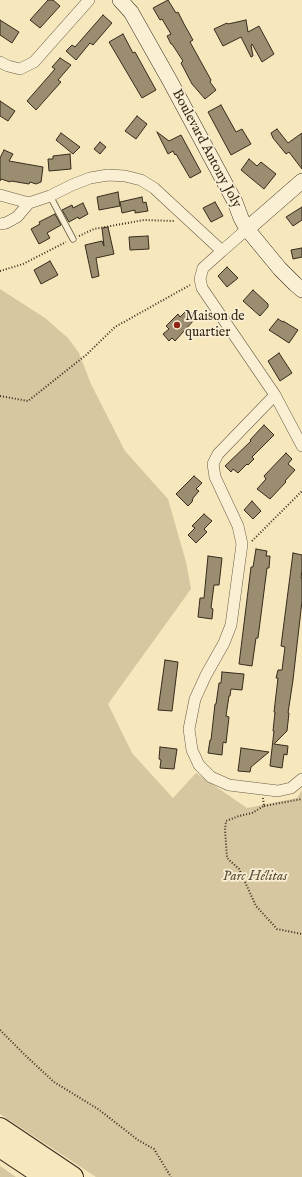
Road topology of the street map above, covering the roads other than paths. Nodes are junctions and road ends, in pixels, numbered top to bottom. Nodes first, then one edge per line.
1 (89, 0) edge
2 (120, 0) edge
3 (0, 62) edge
4 (302, 181) edge
5 (0, 195) edge
6 (50, 196) junction
7 (236, 202) junction
8 (29, 203) junction
9 (261, 216) junction
10 (0, 224) edge
11 (247, 229) junction
12 (73, 239) road end
13 (261, 247) junction
14 (222, 251) junction
15 (302, 290) edge
16 (275, 395) junction
17 (302, 446) edge
18 (302, 779) edge
19 (0, 1128) edge
20 (0, 1147) edge
21 (45, 1177) edge
22 (73, 1177) edge

1 - 3 street
2 - 7 street, Boulevard Antony Joly
4 - 9 street
5 - 8 street
6 - 8 street
6 - 12 lane
6 - 14 street
7 - 9 street
7 - 11 street, Boulevard Antony Joly
8 - 10 street
9 - 11 street
9 - 13 street
11 - 13 street, Boulevard Antony Joly
11 - 14 street
13 - 15 street, Boulevard Antony Joly
14 - 16 street
16 - 17 street
16 - 18 street
19 - 22 highway
20 - 21 highway

